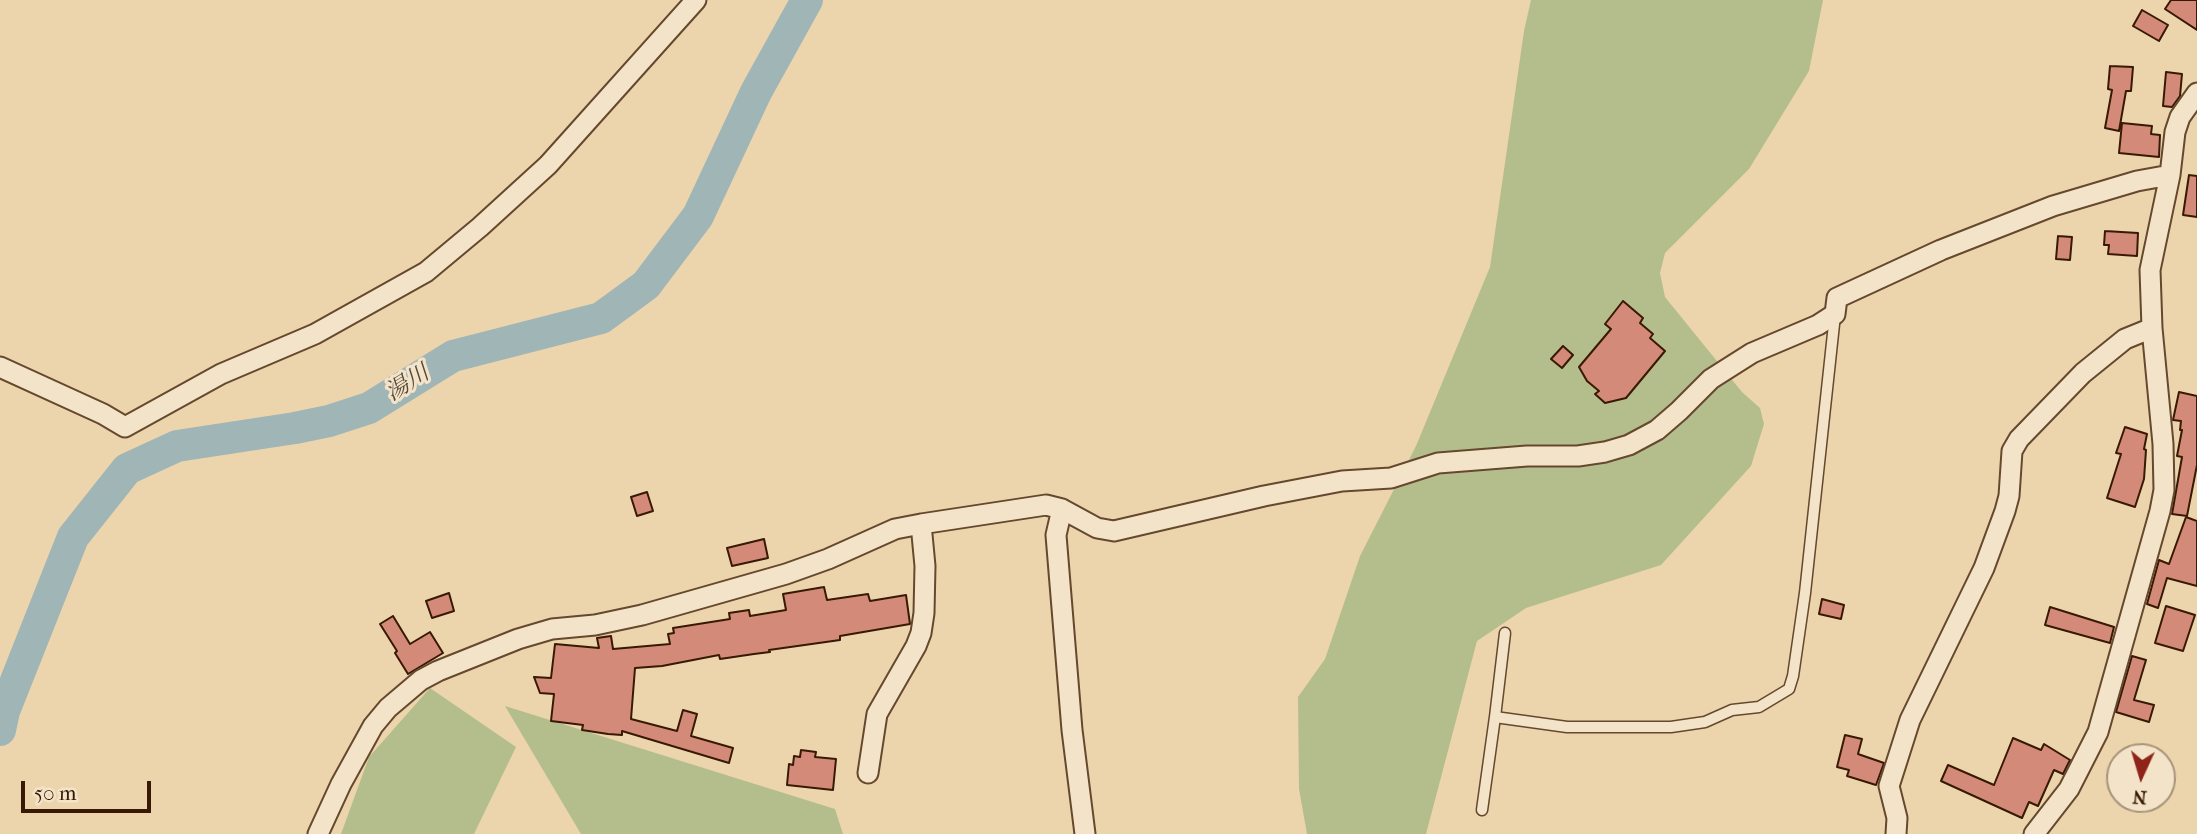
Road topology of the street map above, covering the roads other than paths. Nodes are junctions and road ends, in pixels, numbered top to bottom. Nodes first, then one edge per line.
1 (696, 0) edge
2 (2197, 93) edge
3 (2170, 175) junction
4 (1835, 314) junction
5 (2152, 328) junction
6 (0, 367) edge
7 (1062, 509) junction
8 (920, 524) junction
9 (1505, 633) dead end
10 (1495, 718) junction
11 (868, 773) dead end
12 (1482, 810) dead end
13 (318, 834) edge
14 (1085, 834) edge
15 (1896, 834) edge
16 (2034, 834) edge

1 - 6 street
2 - 3 street
3 - 4 street
3 - 5 street
4 - 7 street
4 - 10 lane
5 - 15 street
5 - 16 street
7 - 8 street
7 - 14 street
8 - 11 street
8 - 13 street
9 - 10 lane
10 - 12 lane

